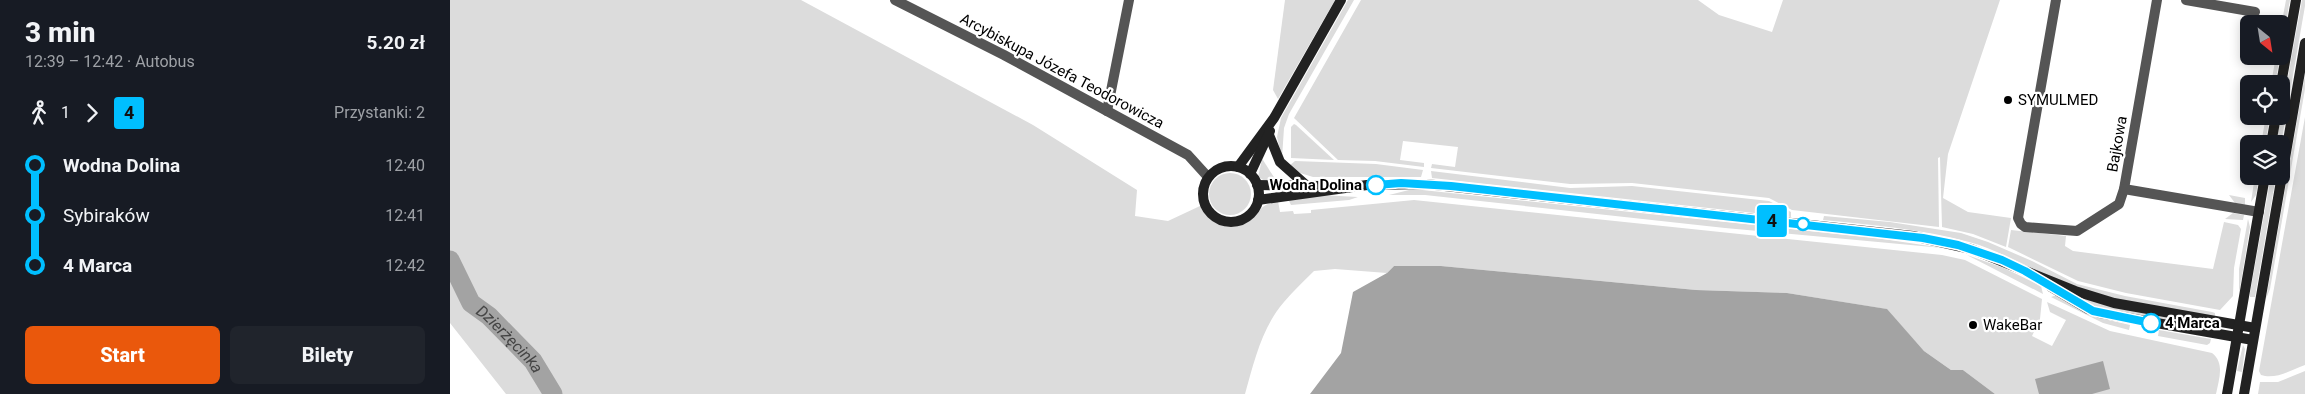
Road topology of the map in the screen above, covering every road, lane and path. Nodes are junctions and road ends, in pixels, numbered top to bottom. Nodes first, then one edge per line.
1 (895, 0) edge
2 (1129, 0) edge
3 (1341, 0) edge
4 (2056, 0) edge
5 (2156, 0) edge
6 (2186, 0) edge
7 (2296, 0) edge
8 (2255, 12) dead end
9 (2305, 43) edge
10 (2283, 75) edge
11 (1107, 111) junction
12 (1274, 118) junction
13 (1270, 135) junction
14 (1238, 167) junction
15 (1250, 174) junction
16 (1208, 177) junction
17 (1257, 185) junction
18 (1367, 185) junction
19 (2264, 185) edge
20 (1308, 186) junction
21 (2124, 189) junction
22 (1258, 200) junction
23 (2259, 212) junction
24 (2025, 271) junction
25 (2239, 326) junction
26 (2255, 328) junction
27 (2237, 338) junction
28 (2253, 340) junction
29 (2227, 394) edge
30 (2244, 394) edge

1 - 11 street, Arcybiskupa Józefa Teodorowicza
2 - 11 street
3 - 12 street
4 - 21 street
5 - 21 street, Bajkowa
6 - 8 street
7 - 10 street
9 - 26 street
11 - 16 street, Arcybiskupa Józefa Teodorowicza
12 - 13 street
12 - 14 street
13 - 15 street
13 - 20 street
14 - 15 street
14 - 16 street
15 - 17 street
16 - 22 street
17 - 20 street
17 - 22 street
18 - 20 street
18 - 22 street
18 - 24 street
19 - 23 street
21 - 23 street, Bajkowa
23 - 25 street
24 - 25 street
24 - 27 street
25 - 26 street
25 - 27 street
26 - 28 street
27 - 28 street
27 - 29 street
28 - 30 street

